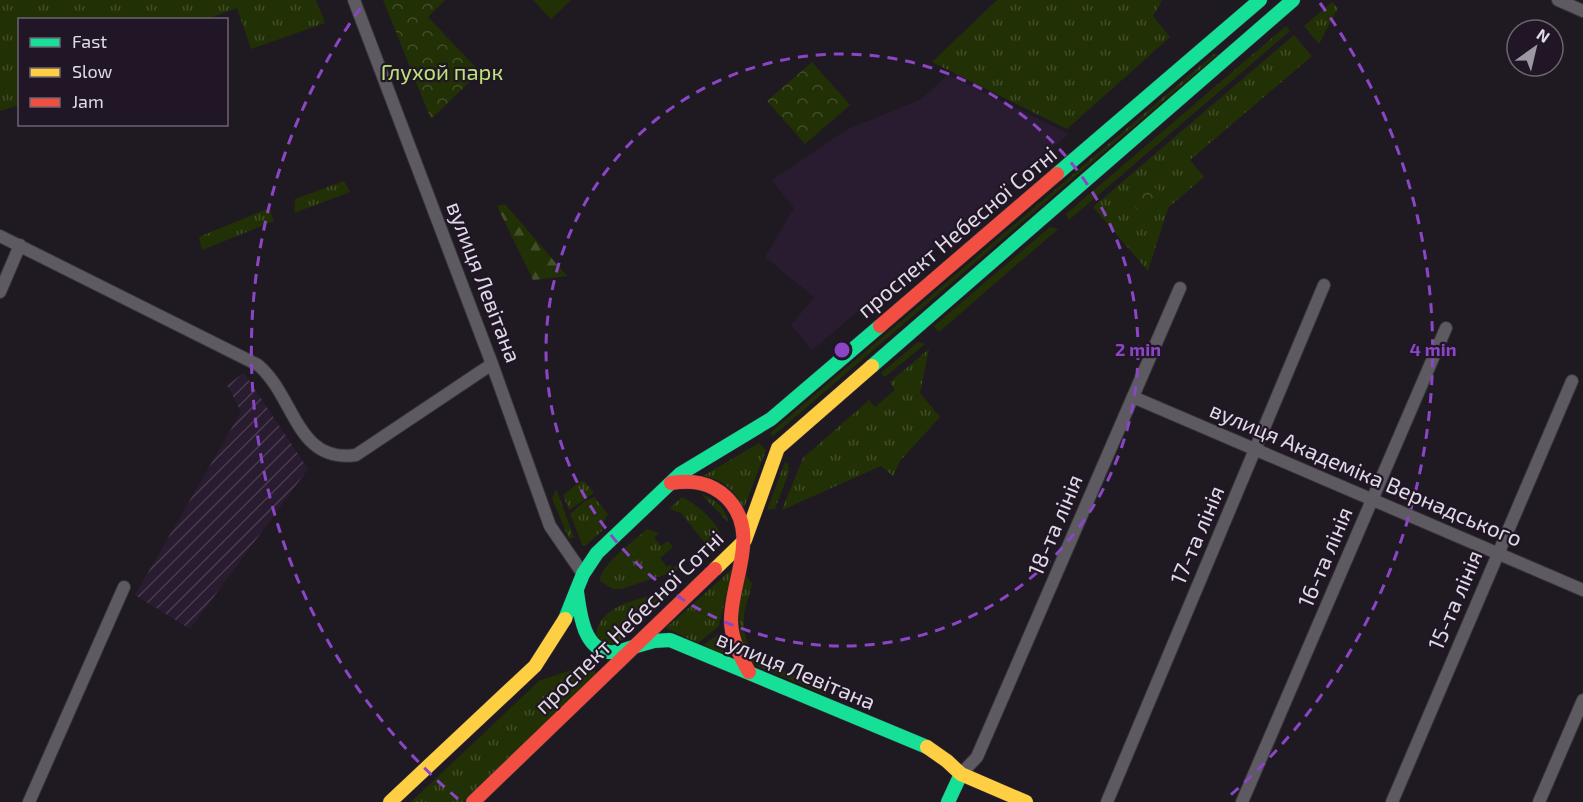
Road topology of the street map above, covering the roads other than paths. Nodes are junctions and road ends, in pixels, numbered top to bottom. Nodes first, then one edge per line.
1 (354, 0) edge
2 (1260, 0) edge
3 (1293, 0) edge
4 (1558, 0) edge
5 (1583, 10) edge
6 (1216, 39) junction
7 (1230, 55) junction
8 (0, 236) edge
9 (20, 245) junction
10 (1324, 285) dead end
11 (1180, 288) dead end
12 (0, 292) edge
13 (1446, 328) dead end
14 (492, 364) junction
15 (1572, 381) dead end
16 (1133, 397) junction
17 (1256, 449) junction
18 (671, 483) junction
19 (1372, 500) junction
20 (745, 540) junction
21 (1498, 554) junction
22 (583, 574) junction
23 (124, 587) dead end
24 (1583, 590) edge
25 (577, 591) junction
26 (633, 647) junction
27 (749, 672) junction
28 (1583, 700) edge
29 (961, 774) junction
30 (29, 802) edge
31 (390, 802) edge
32 (473, 802) edge
33 (948, 802) edge
34 (1026, 802) edge
35 (1107, 802) edge
36 (1242, 802) edge
37 (1392, 802) edge
38 (1539, 802) edge

1 - 14 street, вулиця Левітана
2 - 6 main road, проспект Небесної Сотні
3 - 7 main road, проспект Небесної Сотні
4 - 5 street
6 - 7 main road
6 - 18 main road, проспект Небесної Сотні
7 - 20 main road, проспект Небесної Сотні
8 - 9 street
9 - 12 street
9 - 14 street
10 - 17 street, 17-та лінія
11 - 16 street, 18-та лінія
13 - 19 street, 16-та лінія
14 - 22 street, вулиця Левітана
15 - 21 street, 15-та лінія
16 - 17 street, вулиця Академіка Вернадського
16 - 29 street, 18-та лінія
17 - 19 street, вулиця Академіка Вернадського
17 - 35 street, 17-та лінія
18 - 20 main road
18 - 22 main road, проспект Небесної Сотні
19 - 21 street, вулиця Академіка Вернадського
19 - 36 street, 16-та лінія
20 - 26 main road, проспект Небесної Сотні
20 - 27 main road
21 - 24 street, вулиця Академіка Вернадського
21 - 37 street, 15-та лінія
22 - 25 main road, проспект Небесної Сотні
23 - 30 street
25 - 26 main road, вулиця Левітана
25 - 31 main road, проспект Небесної Сотні
26 - 27 main road, вулиця Левітана
26 - 32 main road, проспект Небесної Сотні
27 - 29 main road, вулиця Левітана
28 - 38 street
29 - 33 main road
29 - 34 main road, вулиця Левітана

